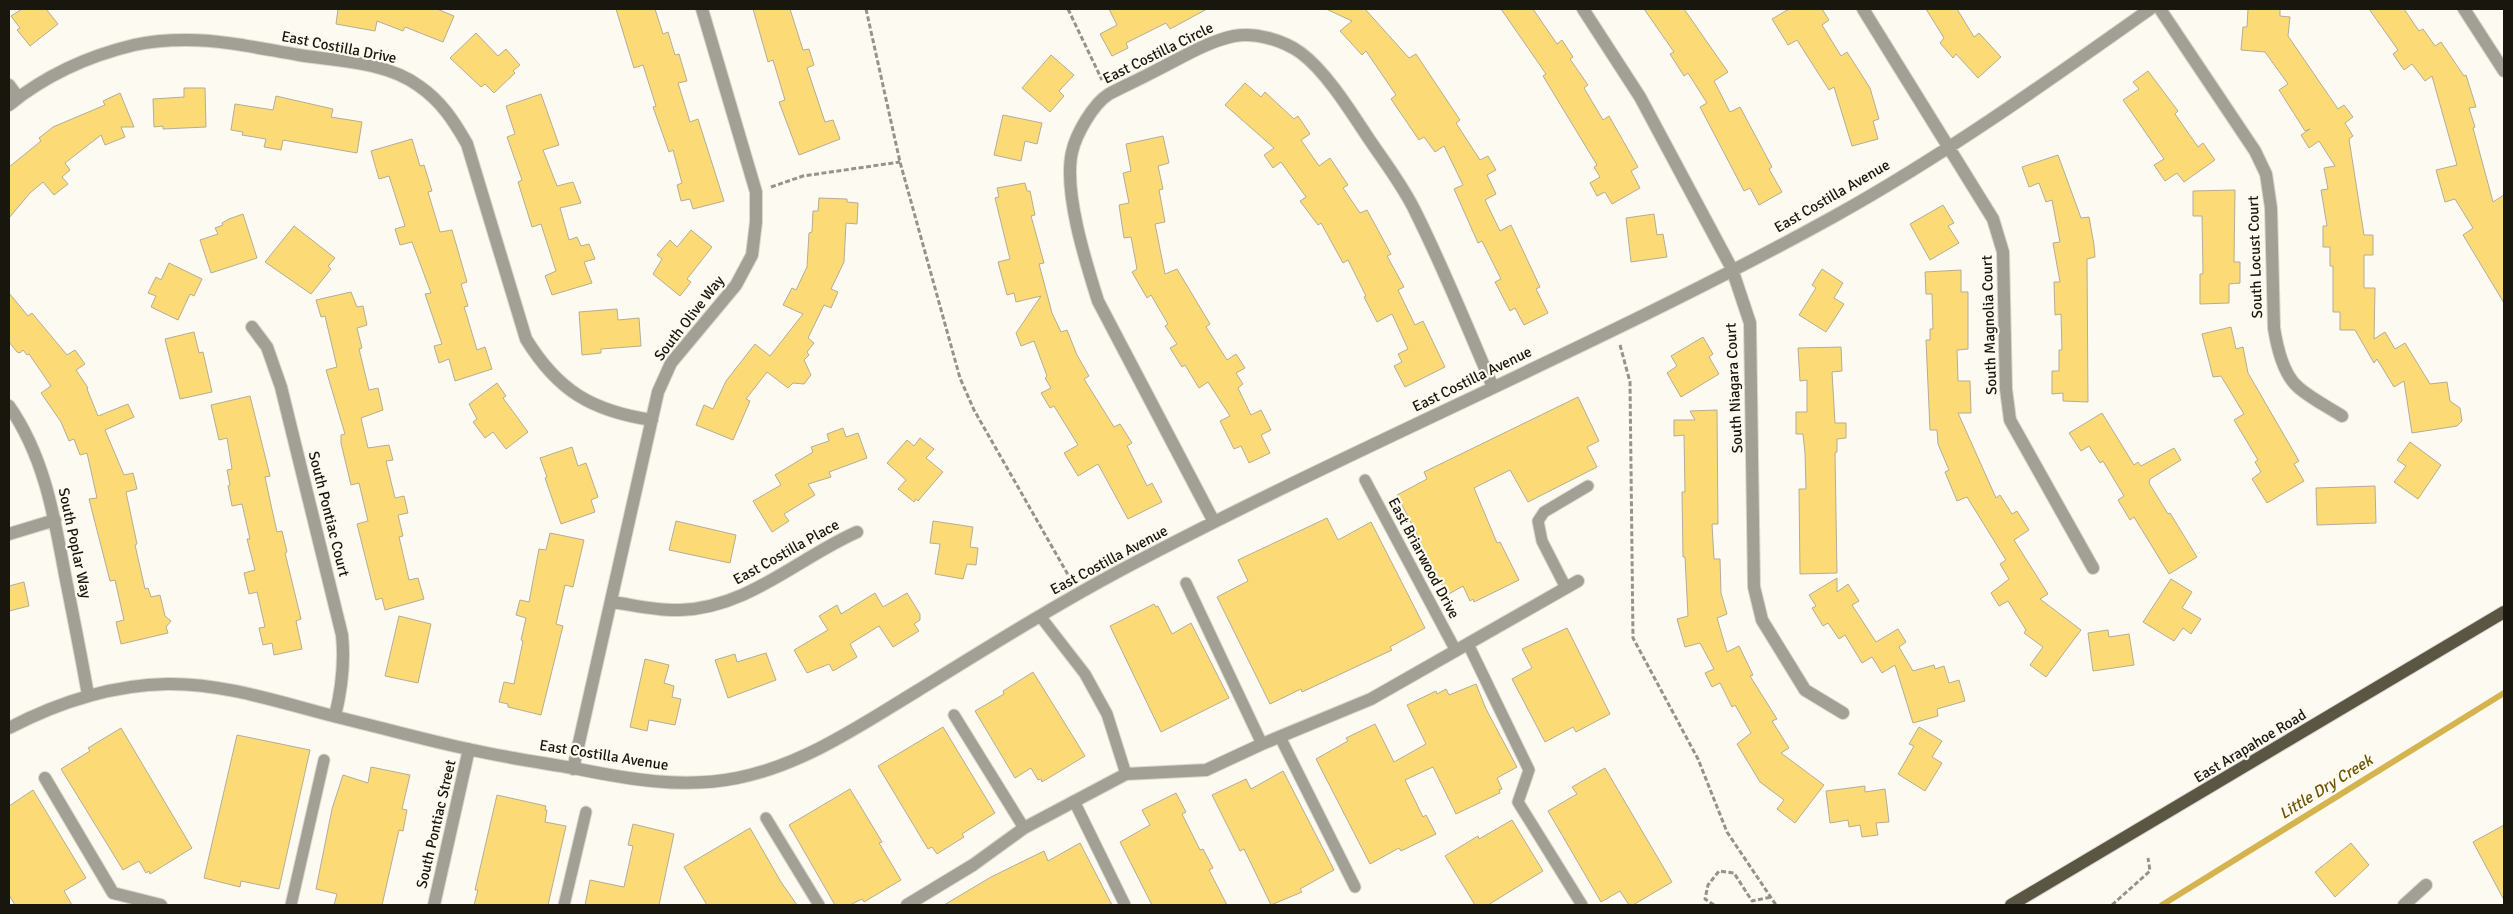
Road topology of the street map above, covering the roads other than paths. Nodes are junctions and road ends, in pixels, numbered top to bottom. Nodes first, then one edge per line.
1 (702, 9) edge
2 (1583, 9) edge
3 (1863, 9) edge
4 (2150, 9) edge
5 (2160, 9) edge
6 (2464, 9) edge
7 (2504, 71) edge
8 (9, 85) edge
9 (14, 101) edge
10 (1949, 145) junction
11 (1732, 269) junction
12 (252, 327) dead end
13 (1493, 386) junction
14 (9, 406) edge
15 (2342, 416) dead end
16 (652, 420) junction
17 (1364, 480) dead end
18 (1588, 486) dead end
19 (55, 520) junction
20 (1214, 522) junction
21 (857, 532) dead end
22 (9, 534) edge
23 (2093, 568) dead end
24 (1578, 581) dead end
25 (1186, 583) dead end
26 (1566, 588) junction
27 (612, 602) junction
28 (2504, 612) edge
29 (1040, 616) junction
30 (1468, 644) junction
31 (1456, 651) junction
32 (88, 695) junction
33 (1843, 713) dead end
34 (954, 715) dead end
35 (335, 716) junction
36 (9, 728) edge
37 (1280, 737) junction
38 (1262, 744) junction
39 (469, 749) junction
40 (324, 760) dead end
41 (573, 768) junction
42 (1126, 774) junction
43 (45, 778) dead end
44 (1074, 801) junction
45 (586, 812) dead end
46 (766, 818) dead end
47 (1024, 828) junction
48 (2426, 885) dead end
49 (1355, 887) dead end
50 (161, 905) edge
51 (291, 905) edge
52 (434, 905) edge
53 (564, 905) edge
54 (819, 905) edge
55 (908, 905) edge
56 (1125, 905) edge
57 (1582, 905) edge
58 (2011, 905) edge
59 (2404, 905) edge

1 - 16 street, South Olive Way
2 - 11 street, South Niagara Court
3 - 10 street, South Magnolia Court
4 - 10 street, East Costilla Avenue
5 - 15 street, South Locust Court
6 - 7 street
8 - 9 street
9 - 16 street, East Costilla Drive
10 - 11 street, East Costilla Avenue
10 - 23 street, South Magnolia Court
11 - 13 street, East Costilla Avenue
11 - 33 street, South Niagara Court
12 - 35 street, South Pontiac Court
13 - 20 street, East Costilla Avenue
13 - 20 street, East Costilla Circle
14 - 19 street, South Poplar Way
16 - 27 street, South Olive Way
17 - 31 lane, East Briarwood Drive
18 - 26 lane
19 - 22 street
19 - 32 street, South Poplar Way
20 - 29 street, East Costilla Avenue
21 - 27 street, East Costilla Place
24 - 26 street
25 - 38 lane
26 - 30 street
27 - 41 street, South Olive Way
28 - 58 main road, East Arapahoe Road
29 - 41 street, East Costilla Avenue
29 - 42 lane
30 - 31 street
30 - 57 lane
31 - 37 street
32 - 35 street, East Costilla Avenue
32 - 36 street, East Costilla Avenue
34 - 47 lane
35 - 39 street, East Costilla Avenue
37 - 38 street
37 - 49 lane
38 - 42 street
39 - 41 street, East Costilla Avenue
39 - 52 street, South Pontiac Street
40 - 51 lane
42 - 44 street
43 - 50 street
44 - 47 street
44 - 56 lane
45 - 53 lane
46 - 54 lane
47 - 55 street
48 - 59 street

